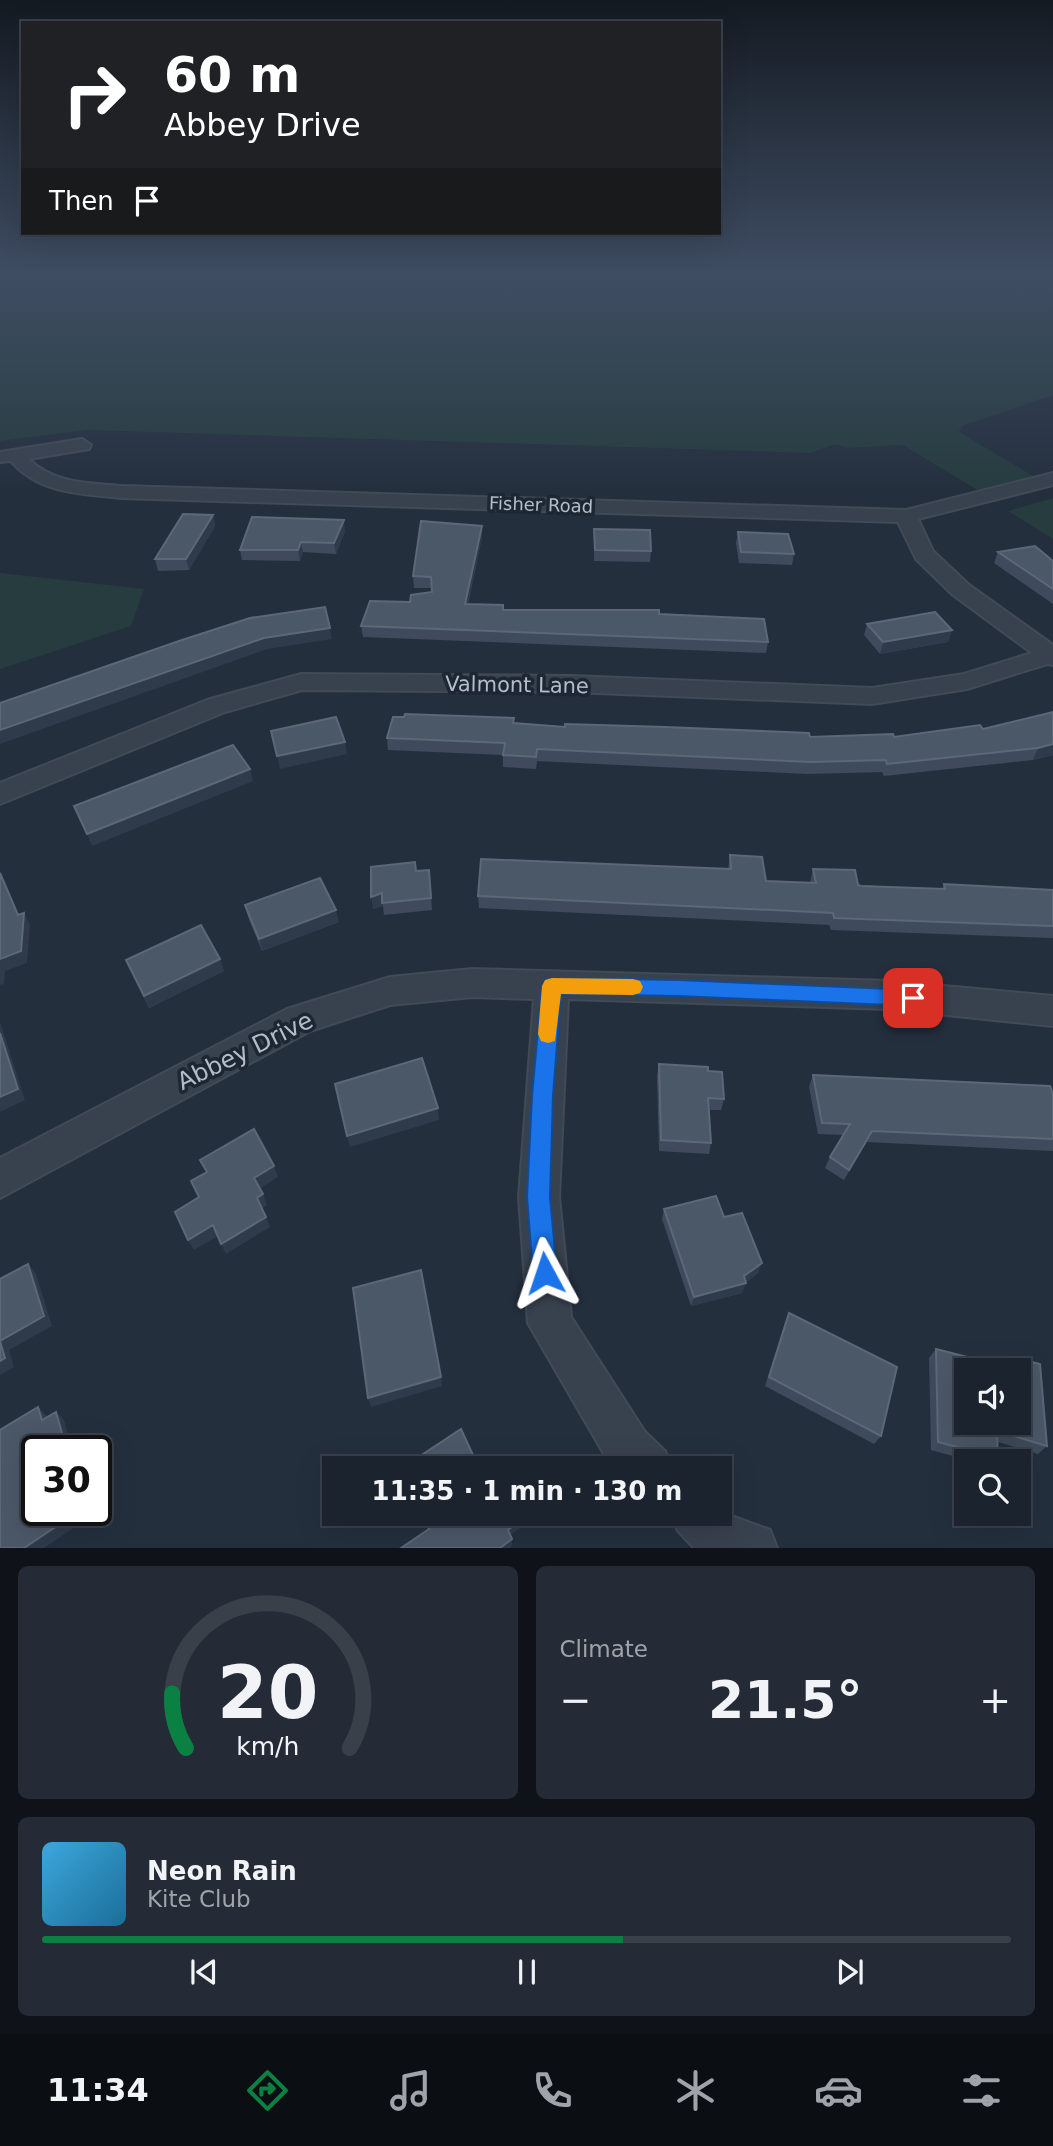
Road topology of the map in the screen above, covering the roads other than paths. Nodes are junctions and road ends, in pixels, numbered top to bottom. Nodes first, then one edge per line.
1 (82, 444) dead end
2 (15, 461) edge
3 (1053, 479) edge
4 (906, 516) junction
5 (1051, 657) edge
6 (0, 794) edge
7 (552, 986) junction
8 (1053, 1011) edge
9 (0, 1179) edge
10 (635, 1456) edge
11 (708, 1526) edge
12 (752, 1548) edge

1 - 2 street
2 - 4 street, Fisher Road
3 - 4 street, Fisher Road
4 - 5 street
5 - 6 street, Valmont Lane
7 - 8 street, Abbey Drive
7 - 9 street, Abbey Drive
7 - 10 street
11 - 12 street

